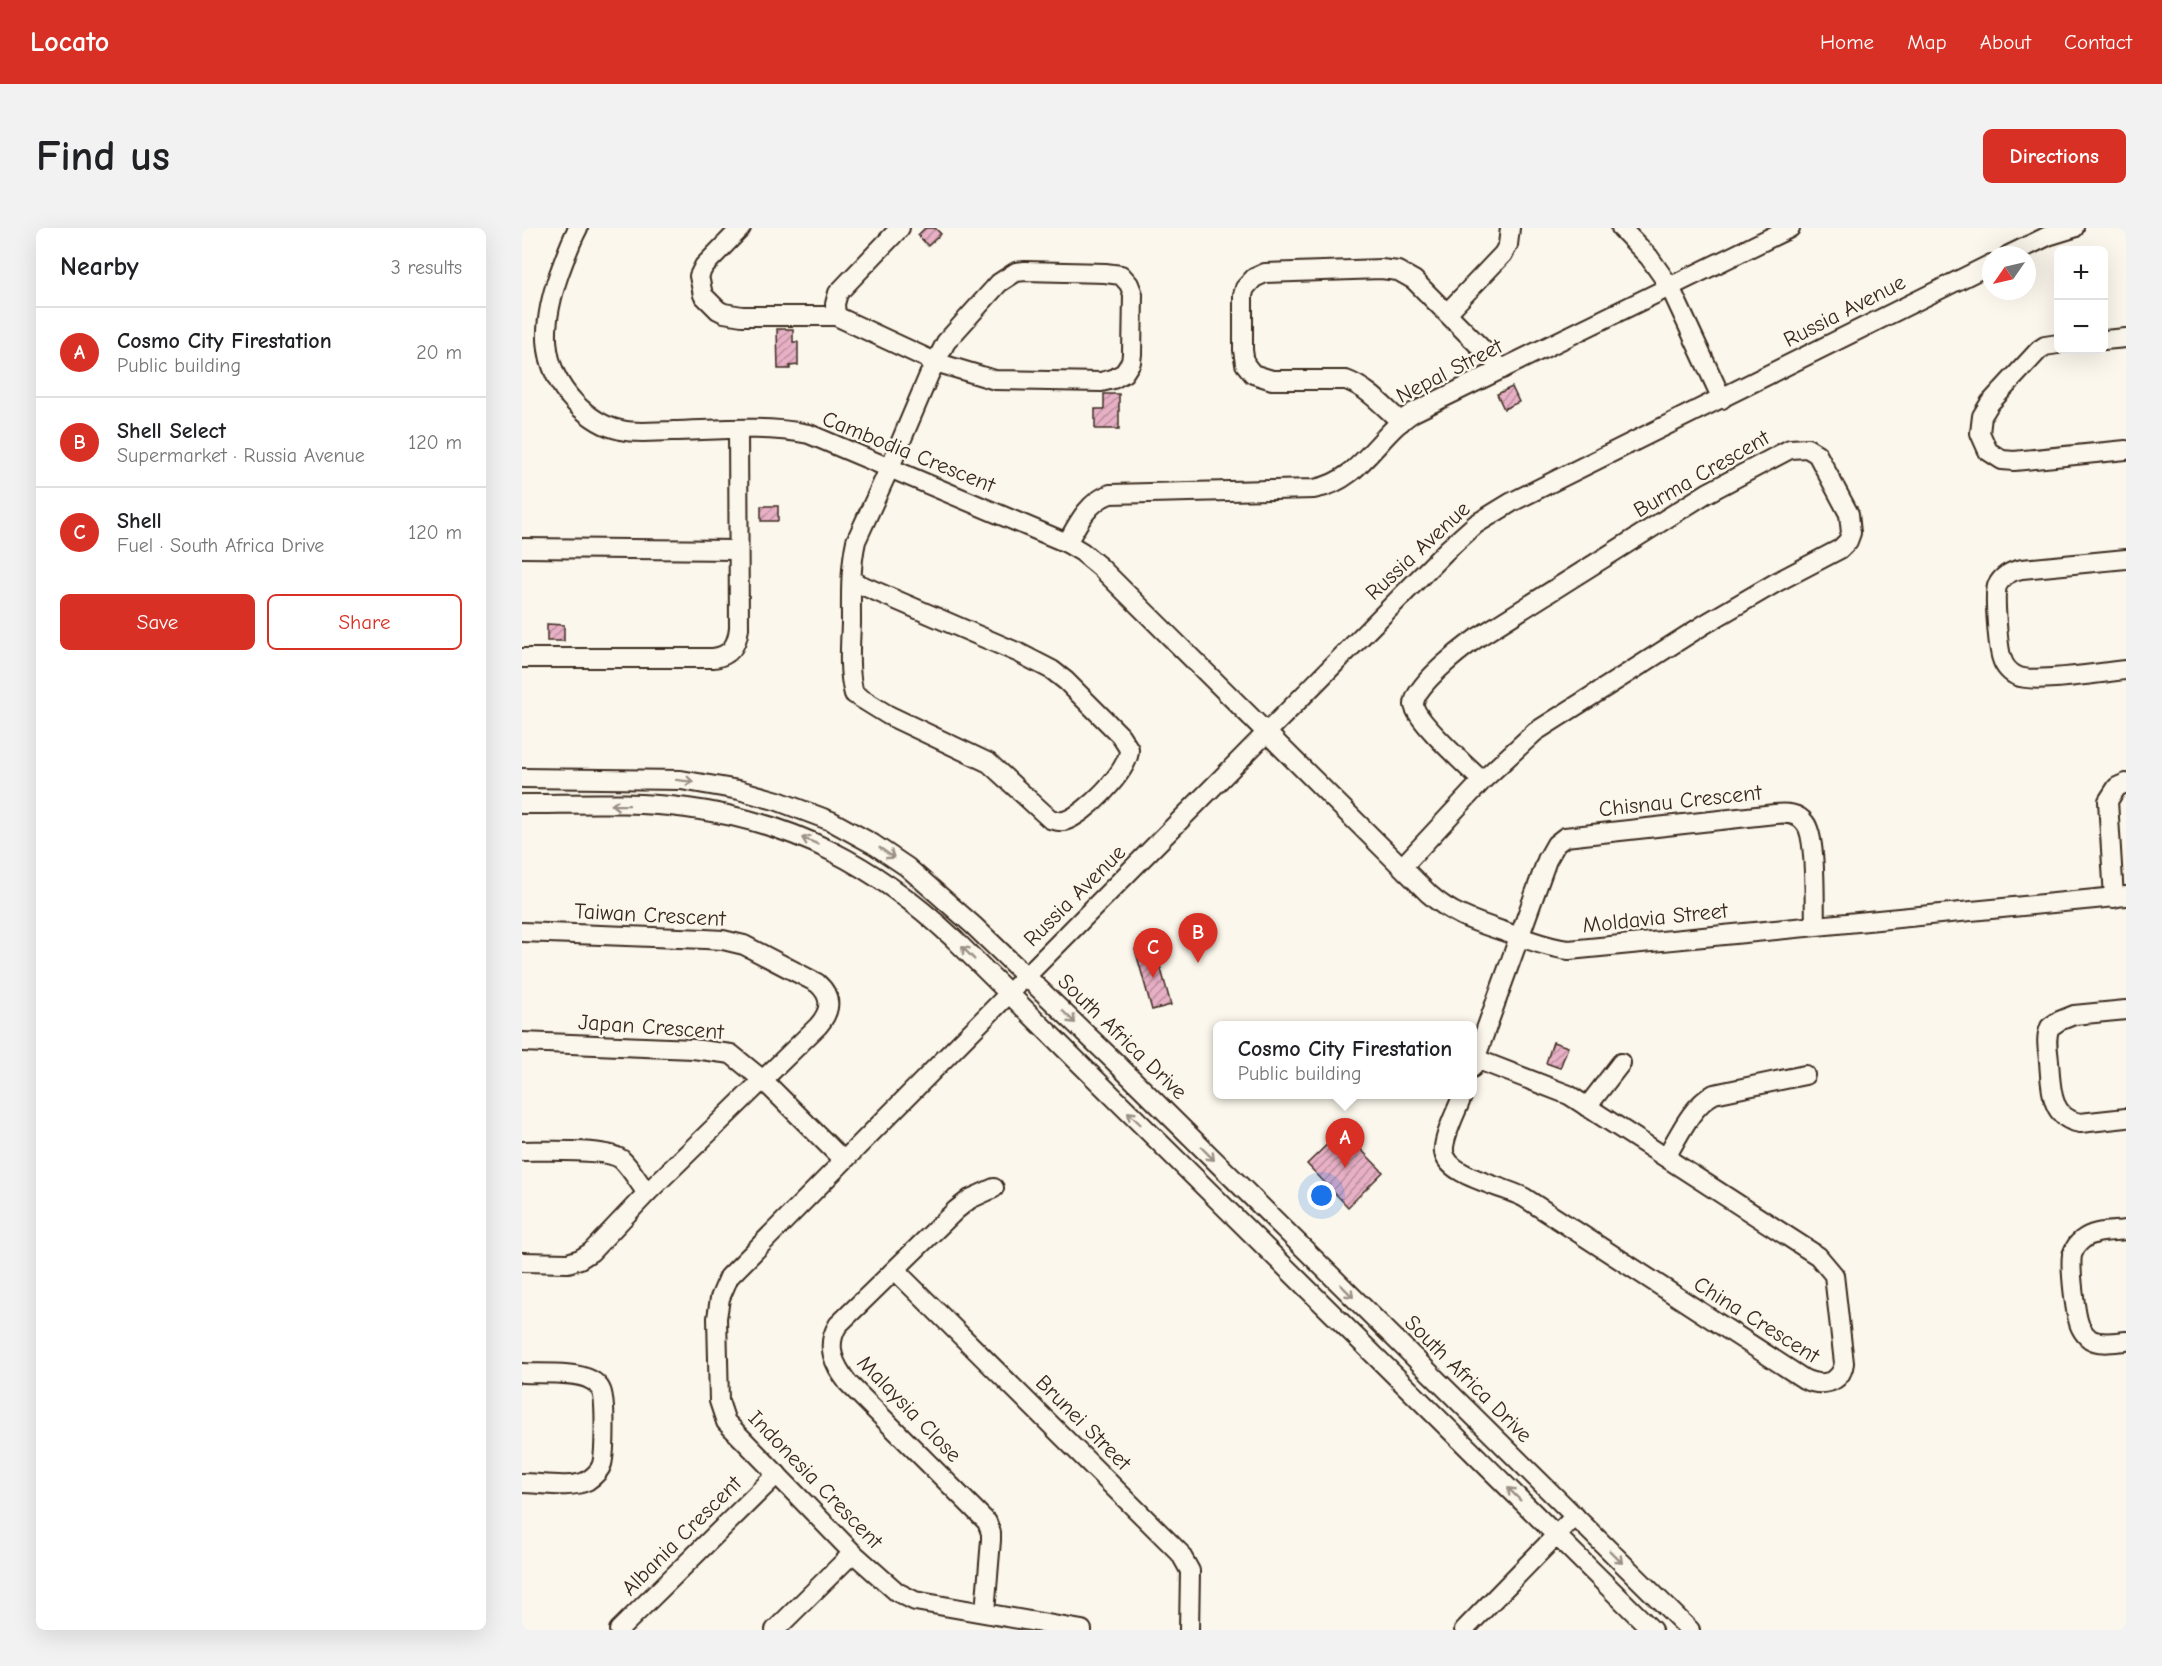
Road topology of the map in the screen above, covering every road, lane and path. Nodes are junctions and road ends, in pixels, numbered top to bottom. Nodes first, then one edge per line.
1 (578, 228) edge
2 (741, 228) edge
3 (900, 228) edge
4 (1510, 228) edge
5 (1621, 228) edge
6 (1790, 228) edge
7 (2074, 228) edge
8 (2028, 246) edge
9 (1982, 269) edge
10 (1670, 287) junction
11 (1447, 313) junction
12 (836, 316) junction
13 (2126, 338) edge
14 (2108, 339) edge
15 (2054, 345) edge
16 (935, 362) junction
17 (1502, 369) junction
18 (1722, 399) junction
19 (1401, 422) junction
20 (738, 429) junction
21 (2126, 450) edge
22 (890, 467) junction
23 (1067, 543) junction
24 (522, 549) edge
25 (738, 550) junction
26 (2126, 559) edge
27 (852, 581) junction
28 (522, 658) edge
29 (2126, 670) edge
30 (1268, 732) junction
31 (522, 778) edge
32 (1482, 782) junction
33 (2126, 783) edge
34 (522, 804) edge
35 (1403, 866) junction
36 (2120, 897) edge
37 (1815, 926) junction
38 (522, 932) edge
39 (1519, 936) junction
40 (1027, 976) junction
41 (1009, 994) junction
42 (2126, 1010) edge
43 (522, 1042) edge
44 (1477, 1055) edge
45 (1621, 1063) dead end
46 (1477, 1065) edge
47 (1805, 1075) dead end
48 (764, 1081) junction
49 (1462, 1099) edge
50 (1587, 1107) junction
51 (2126, 1119) edge
52 (522, 1151) edge
53 (1666, 1157) junction
54 (843, 1161) junction
55 (994, 1188) dead end
56 (647, 1193) junction
57 (2126, 1230) edge
58 (522, 1262) edge
59 (896, 1271) junction
60 (2126, 1341) edge
61 (522, 1373) edge
62 (777, 1474) junction
63 (522, 1483) edge
64 (1575, 1516) junction
65 (1555, 1536) junction
66 (853, 1553) junction
67 (985, 1612) junction
68 (777, 1629) edge
69 (619, 1630) edge
70 (1082, 1630) edge
71 (1189, 1630) edge
72 (1464, 1630) edge
73 (1652, 1630) edge
74 (1690, 1630) edge

1 - 20 street, Cambodia Crescent
2 - 12 street
3 - 12 street
4 - 11 street
5 - 10 street
6 - 10 street, Nepal Street
7 - 8 street
9 - 18 street, Russia Avenue
10 - 17 street, Nepal Street
10 - 18 street
11 - 17 street
11 - 19 street
12 - 16 street
13 - 14 street
15 - 21 street
16 - 16 street
16 - 22 street
17 - 19 street, Nepal Street
18 - 30 street, Russia Avenue
19 - 23 street, Nepal Street
20 - 22 street, Cambodia Crescent
20 - 25 street
22 - 23 street, Cambodia Crescent
22 - 27 street
23 - 30 street, Cambodia Crescent
24 - 25 street
25 - 28 street
26 - 29 street
27 - 27 street
30 - 35 street, Moldavia Street
30 - 40 street, Russia Avenue
31 -> 40 street, South Africa Drive
32 - 32 street, Burma Crescent
32 - 35 street, Burma Crescent
33 - 36 street
41 -> 34 street
35 - 39 street, Moldavia Street
36 - 37 street, Moldavia Street
37 - 39 street, Moldavia Street
37 - 39 street, Chisnau Crescent
38 - 48 street, Taiwan Crescent
39 - 44 street, China Crescent
40 - 41 street, Russia Avenue
40 -> 64 street, South Africa Drive
41 - 54 street, Indonesia Crescent
65 -> 41 street
42 - 51 street
43 - 48 street, Japan Crescent
45 - 50 street
46 - 50 street, China Crescent
47 - 53 street
48 - 54 street, Japan Crescent
48 - 56 street, Taiwan Crescent
49 - 53 street, China Crescent
50 - 53 street, China Crescent
52 - 56 street
54 - 62 street, Indonesia Crescent
55 - 59 street, Malaysia Close
56 - 58 street, Taiwan Crescent
57 - 60 street
59 - 67 street, Malaysia Close
59 - 71 street, Brunei Street
61 - 63 street
62 - 66 street, Indonesia Crescent
62 - 69 street, Albania Crescent
64 - 65 street
64 -> 74 street, South Africa Drive
65 - 72 street
65 - 73 street
66 - 67 street, Indonesia Crescent
66 - 68 street
67 - 70 street, Indonesia Crescent

